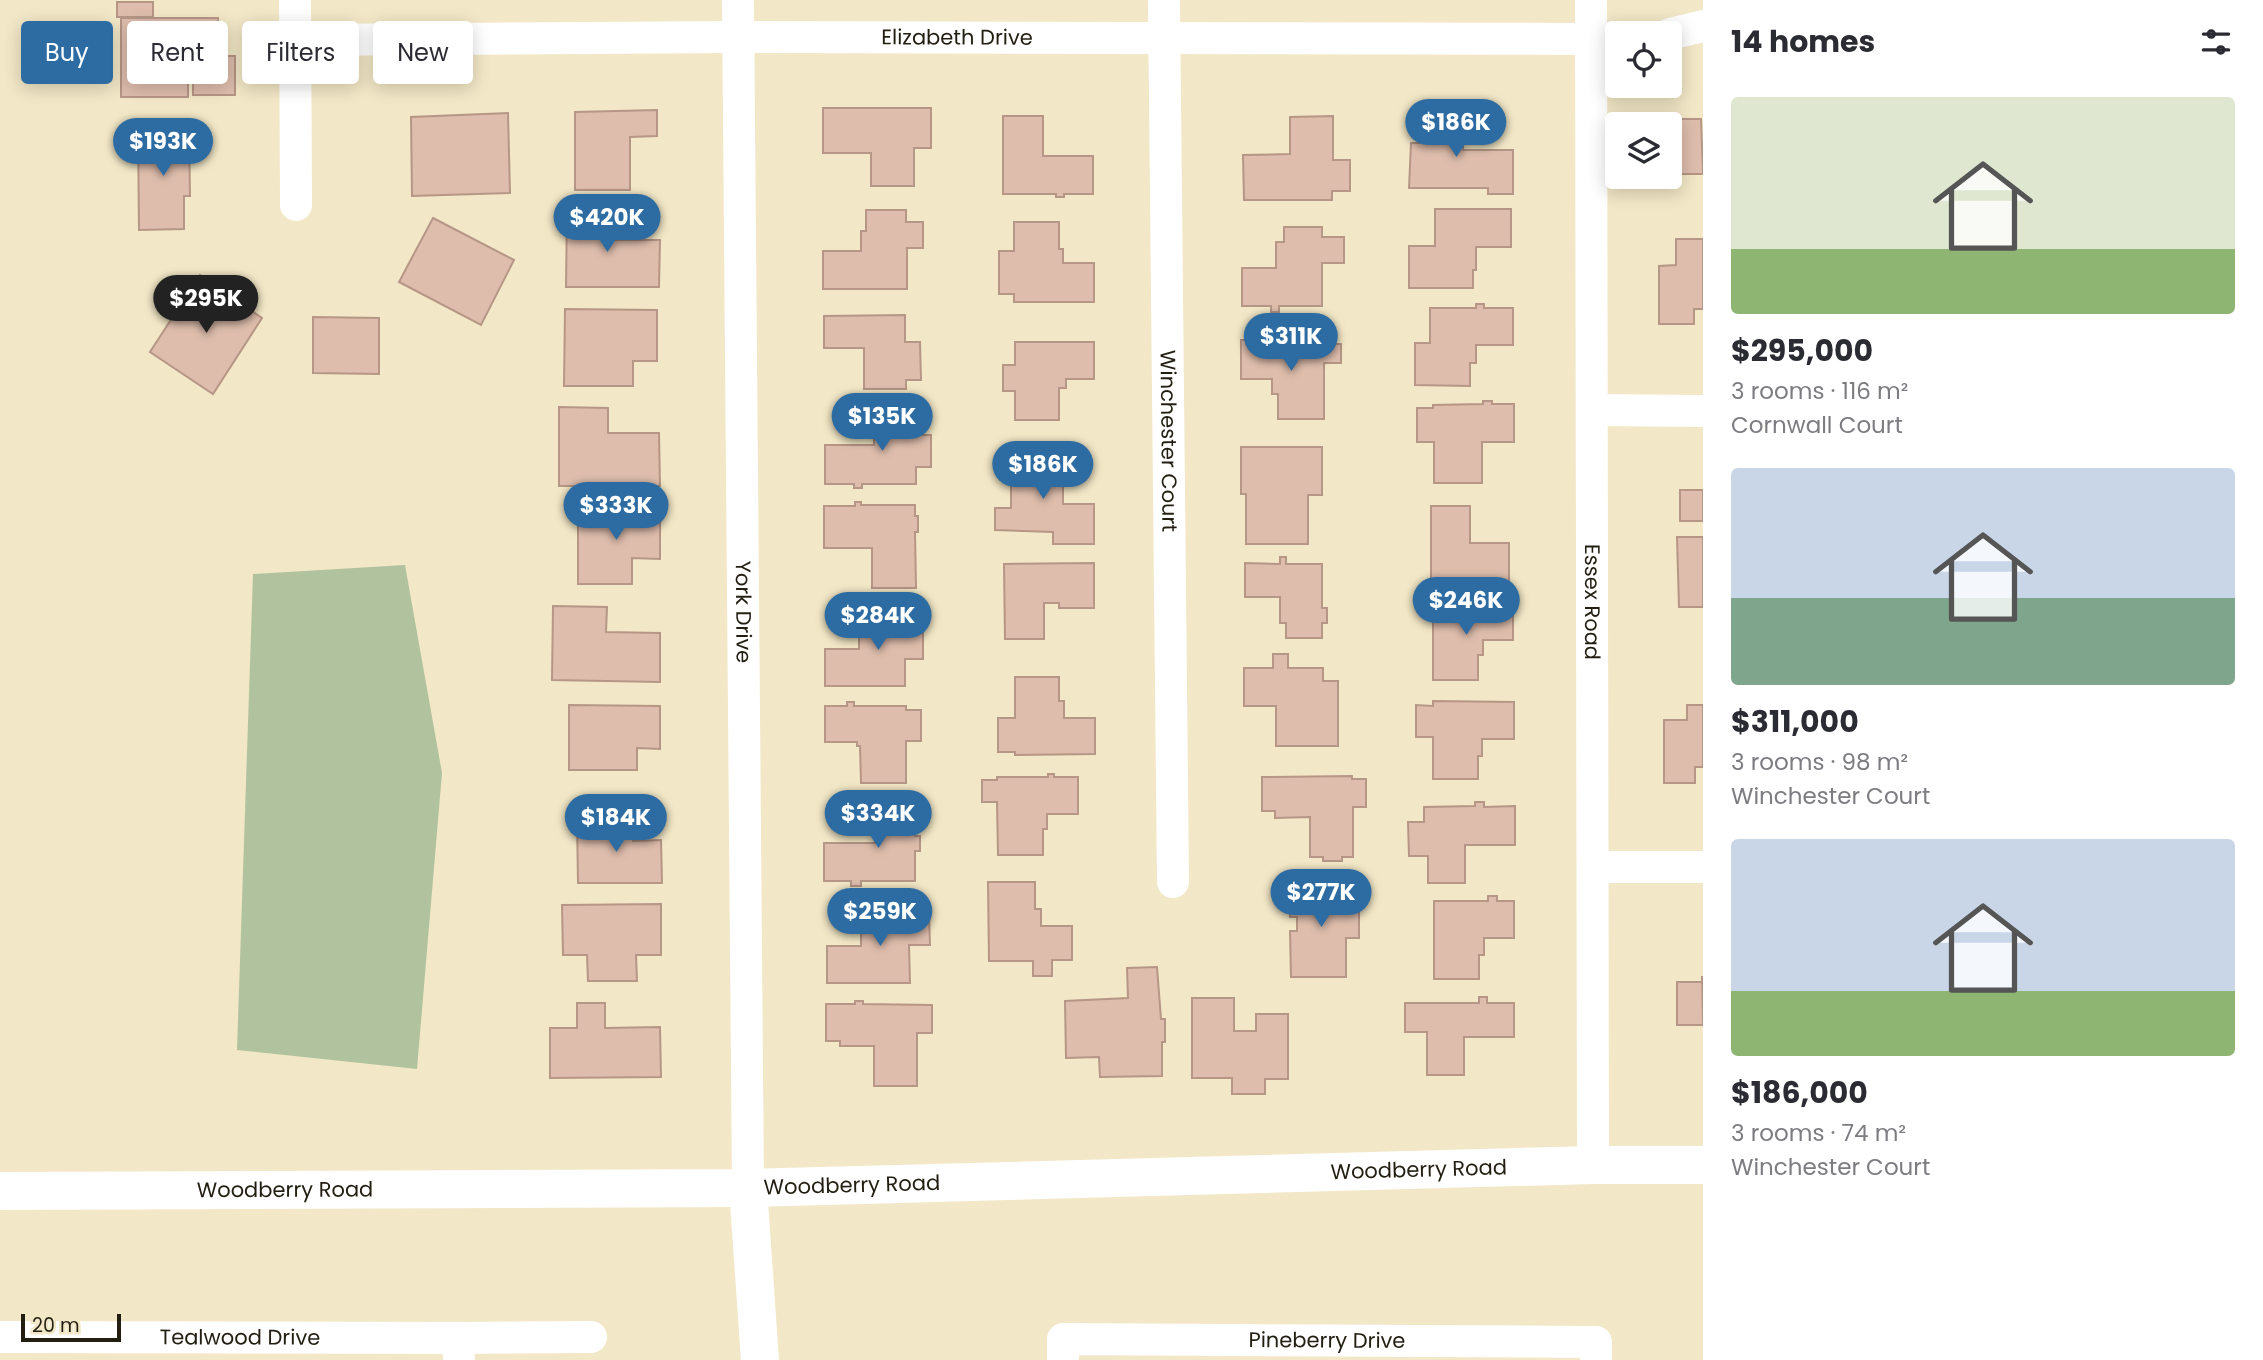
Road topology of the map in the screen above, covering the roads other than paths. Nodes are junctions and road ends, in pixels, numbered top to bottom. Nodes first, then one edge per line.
1 (295, 0) edge
2 (738, 0) edge
3 (1164, 0) edge
4 (1591, 0) edge
5 (295, 21) edge
6 (1703, 26) edge
7 (1682, 31) edge
8 (738, 37) junction
9 (1164, 39) junction
10 (1604, 39) edge
11 (359, 40) edge
12 (295, 84) edge
13 (296, 205) dead end
14 (1592, 410) junction
15 (1703, 411) edge
16 (1593, 867) junction
17 (1703, 867) edge
18 (1173, 882) dead end
19 (1593, 1165) junction
20 (1703, 1165) edge
21 (748, 1188) junction
22 (0, 1191) edge
23 (0, 1337) edge
24 (591, 1338) dead end
25 (458, 1349) edge
26 (760, 1360) edge
27 (1063, 1360) edge
28 (1596, 1360) edge

1 - 5 street
2 - 8 street, York Drive
3 - 9 street, Winchester Court
4 - 10 street, Essex Road
6 - 7 street
8 - 9 street, Elizabeth Drive
8 - 11 street, Elizabeth Drive
8 - 21 street, York Drive
9 - 10 street, Elizabeth Drive
9 - 18 street, Winchester Court
10 - 14 street, Essex Road
12 - 13 street
14 - 15 street
14 - 16 street, Essex Road
16 - 17 street
16 - 19 street, Essex Road
19 - 20 street, Woodberry Road
19 - 21 street, Woodberry Road
21 - 22 street, Woodberry Road
21 - 26 street
23 - 25 street, Tealwood Drive
24 - 25 street, Tealwood Drive
27 - 28 street, Pineberry Drive

